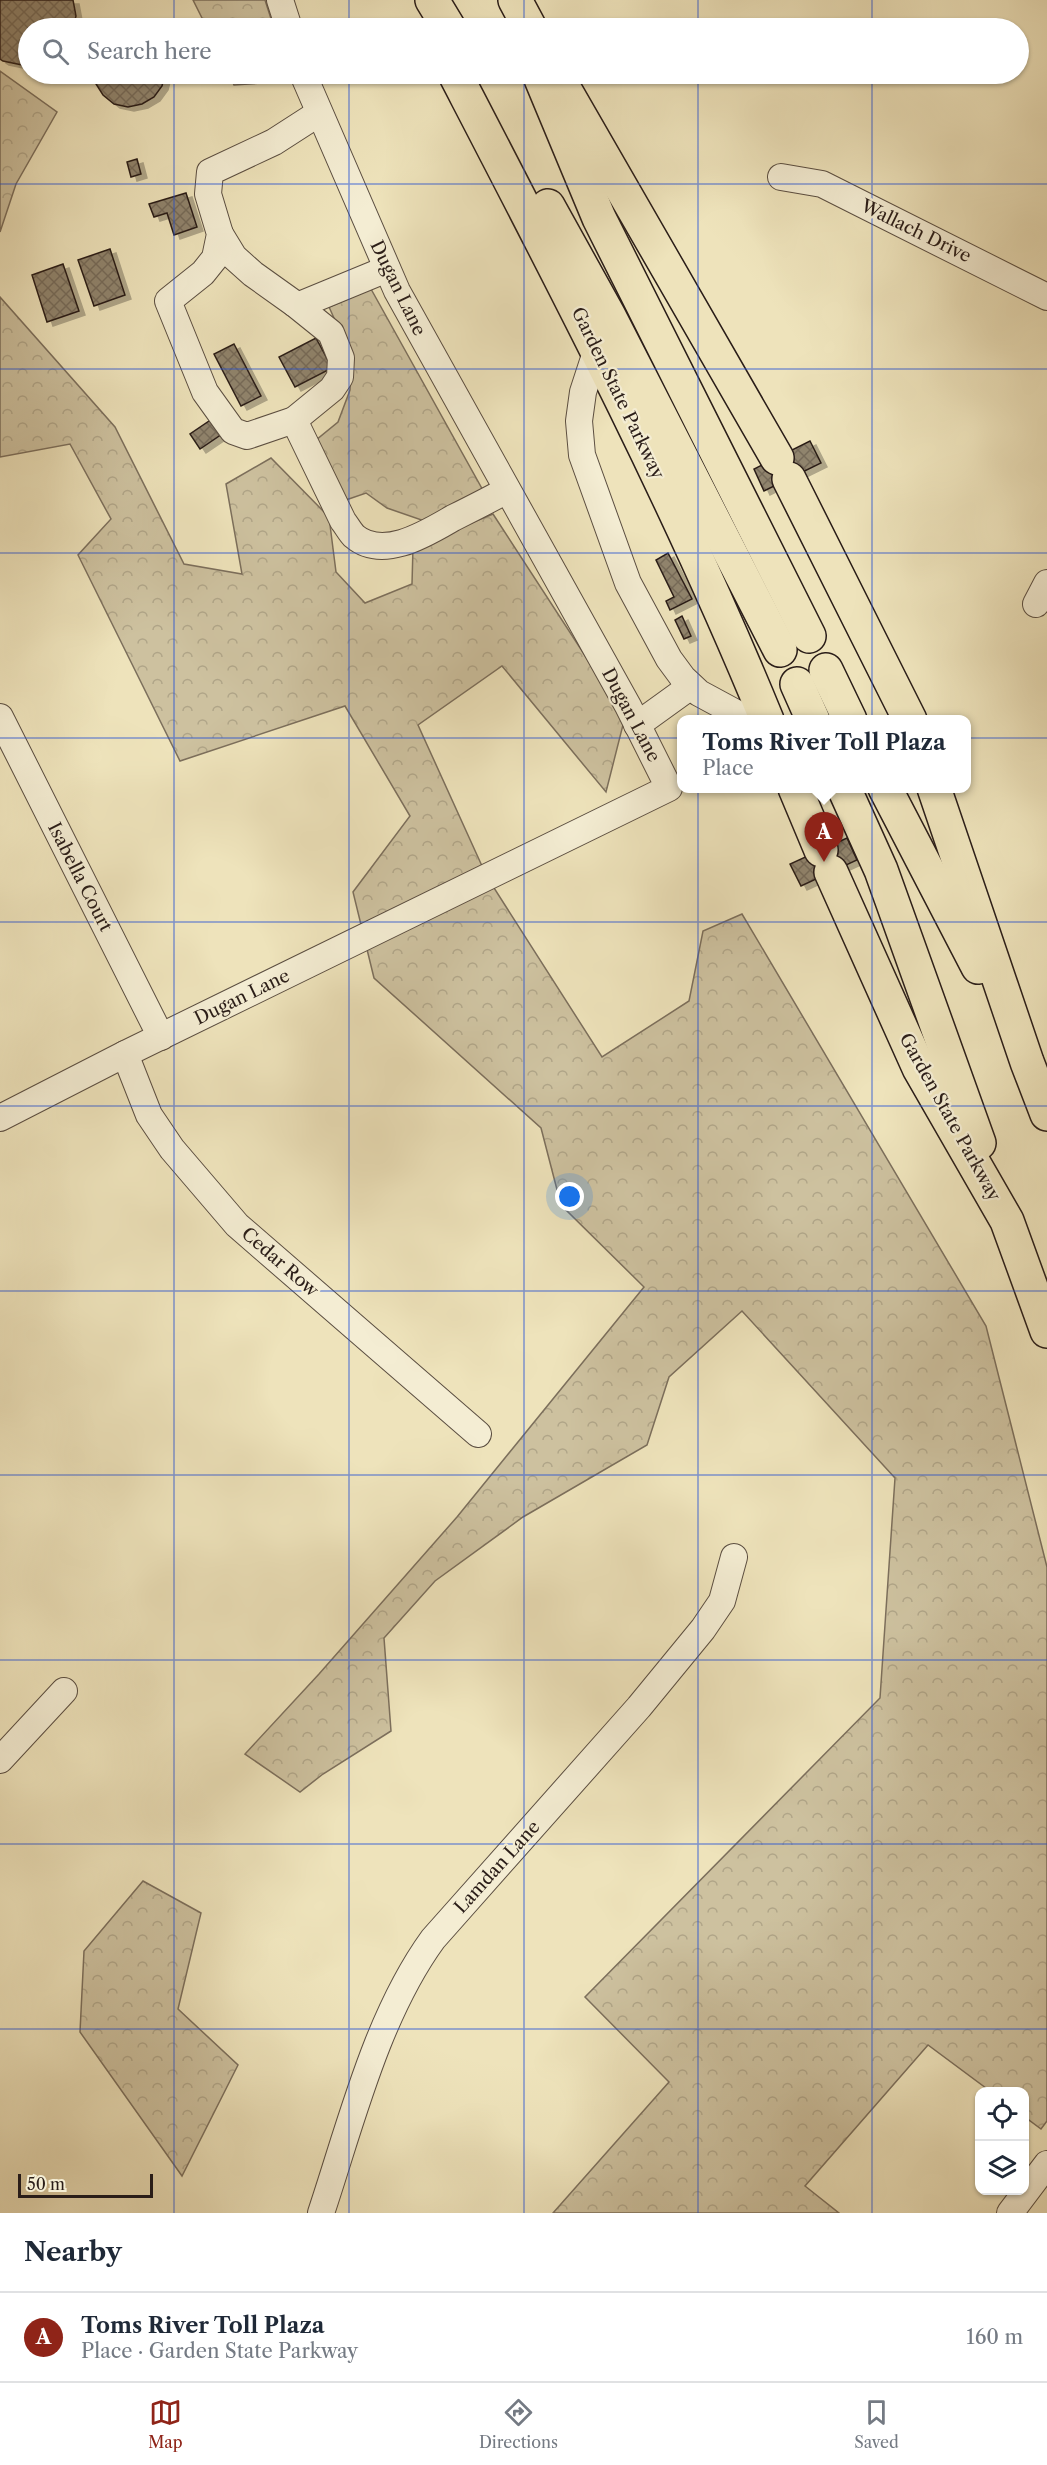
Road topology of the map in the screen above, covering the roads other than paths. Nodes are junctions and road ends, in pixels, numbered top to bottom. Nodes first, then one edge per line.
1 (280, 0) edge
2 (417, 0) edge
3 (432, 0) edge
4 (509, 0) edge
5 (515, 0) edge
6 (286, 18) edge
7 (427, 18) edge
8 (443, 18) edge
9 (517, 18) edge
10 (525, 18) edge
11 (307, 84) edge
12 (460, 84) edge
13 (480, 84) edge
14 (543, 84) edge
15 (561, 84) edge
16 (319, 113) junction
17 (781, 177) dead end
18 (220, 234) junction
19 (387, 269) junction
20 (1047, 297) edge
21 (295, 304) junction
22 (597, 349) junction
23 (294, 420) junction
24 (507, 490) junction
25 (826, 670) dead end
26 (797, 684) dead end
27 (692, 686) junction
28 (740, 715) edge
29 (765, 715) edge
30 (811, 715) edge
31 (848, 715) edge
32 (907, 715) edge
33 (0, 717) edge
34 (637, 724) junction
35 (797, 793) edge
36 (846, 793) edge
37 (887, 793) edge
38 (935, 793) edge
39 (161, 1037) junction
40 (125, 1054) junction
41 (1027, 1062) junction
42 (1047, 1114) edge
43 (0, 1118) edge
44 (1007, 1221) junction
45 (1047, 1331) edge
46 (478, 1434) dead end
47 (734, 1557) dead end
48 (64, 1691) dead end
49 (0, 1760) edge
50 (1047, 2164) edge
51 (321, 2213) edge
52 (1010, 2213) edge

1 - 6 street
2 - 7 highway
3 - 8 highway
4 - 9 highway
5 - 10 highway
11 - 16 street, Dugan Lane
12 - 22 highway, Garden State Parkway
13 - 14 highway
15 - 32 highway
16 - 18 street
16 - 19 street, Dugan Lane
17 - 20 street, Wallach Drive
18 - 21 street
18 - 23 street
19 - 21 street
19 - 24 street, Dugan Lane
21 - 23 street
22 - 27 street
22 - 29 highway, Garden State Parkway
23 - 24 street
24 - 34 street, Dugan Lane
25 - 31 highway
26 - 30 highway
27 - 28 street
27 - 34 street
33 - 39 street, Isabella Court
34 - 39 street, Dugan Lane
35 - 44 highway, Garden State Parkway
36 - 44 highway
37 - 41 highway
38 - 41 highway
39 - 40 street, Dugan Lane
40 - 43 street, Dugan Lane
40 - 46 street, Cedar Row
41 - 42 highway
44 - 45 highway, Garden State Parkway
47 - 51 street, Lamdan Lane
48 - 49 street
50 - 52 street

